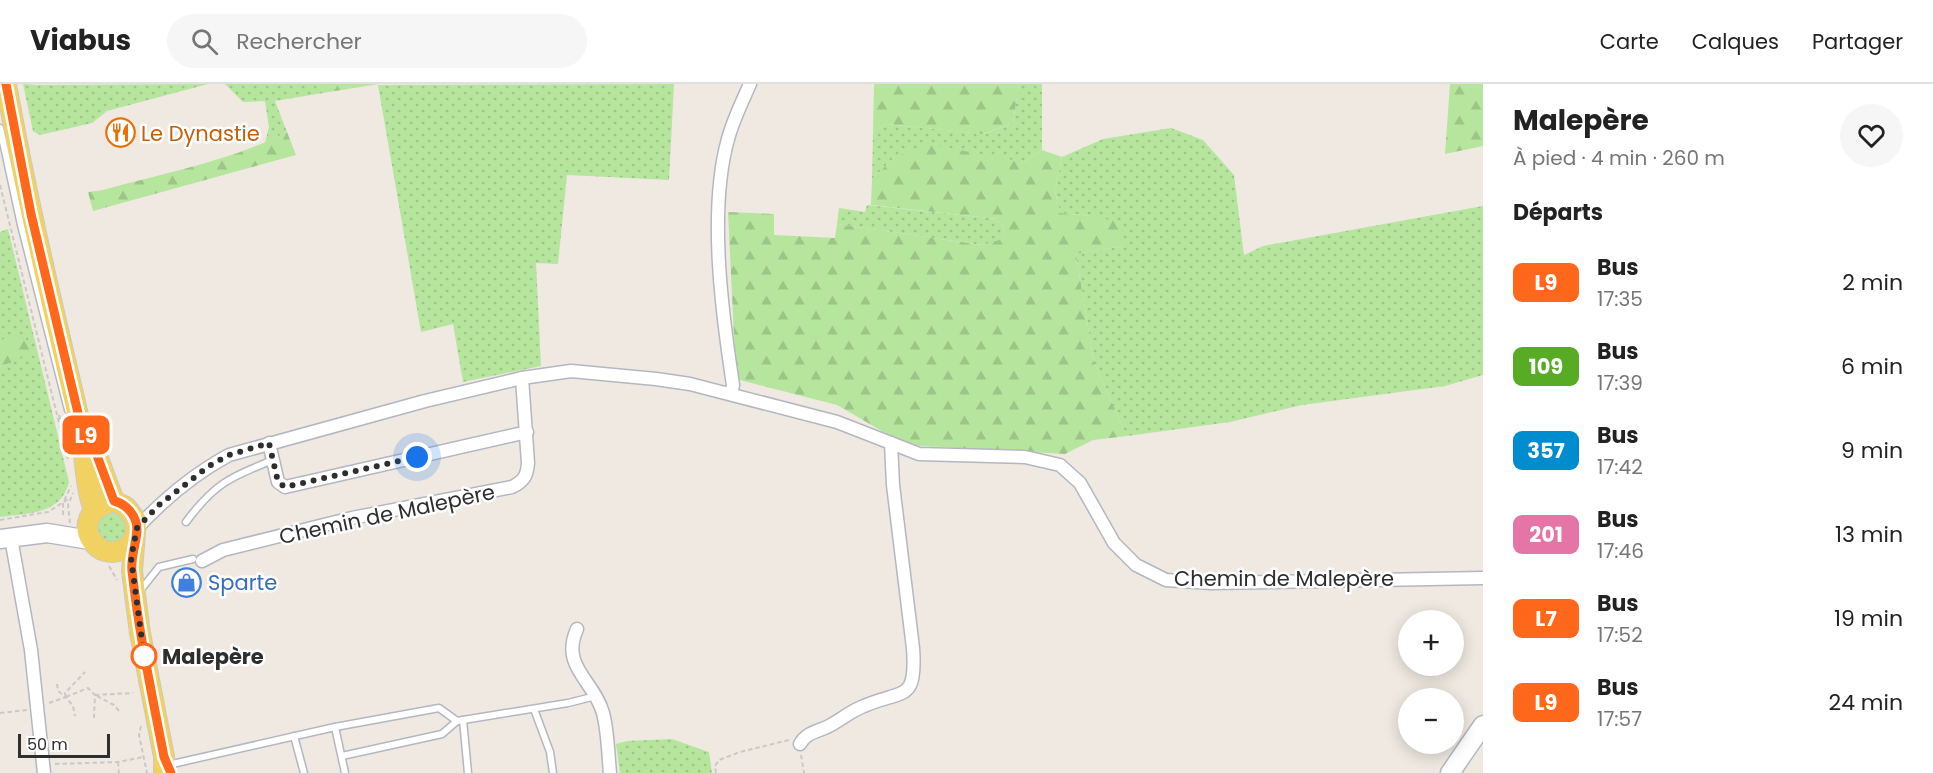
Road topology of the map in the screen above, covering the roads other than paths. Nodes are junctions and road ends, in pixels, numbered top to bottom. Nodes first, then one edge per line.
1 (6, 84) edge
2 (750, 84) edge
3 (0, 128) edge
4 (522, 378) junction
5 (731, 394) junction
6 (82, 430) junction
7 (527, 432) junction
8 (269, 443) junction
9 (891, 443) junction
10 (273, 460) junction
11 (120, 504) junction
12 (159, 505) junction
13 (92, 513) junction
14 (186, 522) dead end
15 (47, 533) junction
16 (136, 533) junction
17 (6, 539) edge
18 (90, 540) junction
19 (108, 552) junction
20 (198, 560) joint
21 (1483, 578) edge
22 (136, 595) junction
23 (577, 629) dead end
24 (596, 696) junction
25 (534, 709) junction
26 (460, 720) junction
27 (1483, 725) edge
28 (335, 727) junction
29 (294, 736) junction
30 (800, 744) road end
31 (342, 756) junction
32 (167, 767) edge
33 (44, 769) edge
34 (304, 773) edge
35 (345, 773) edge
36 (468, 773) edge
37 (553, 773) edge
38 (610, 773) edge
39 (1450, 773) edge

1 - 6 main road
2 - 5 street
3 - 6 lane
4 - 5 street, Chemin de Malepère
4 - 7 street, Chemin de Malepère
4 - 8 street, Chemin de Malepère
5 - 9 street, Chemin de Malepère
6 - 11 main road
6 - 13 main road
7 - 10 street
7 - 20 street, Chemin de Malepère
8 - 10 street
8 - 12 street, Chemin de Malepère
9 - 21 street, Chemin de Malepère
9 - 30 street
10 - 14 lane
11 - 12 street
11 - 13 main road
11 - 16 main road
12 - 16 street, Chemin de Malepère
13 - 15 street
13 - 18 main road
15 - 17 street
15 - 18 street
16 - 19 main road
16 - 22 main road
17 - 33 street
18 - 19 main road
19 - 22 main road
20 - 22 lane
22 - 32 main road
23 - 24 street
24 - 25 lane
24 - 38 street
25 - 26 lane
25 - 37 lane
26 - 28 lane
26 - 31 lane
26 - 36 lane
27 - 39 street
28 - 29 lane
28 - 31 lane
29 - 32 lane
29 - 34 lane
31 - 35 lane

